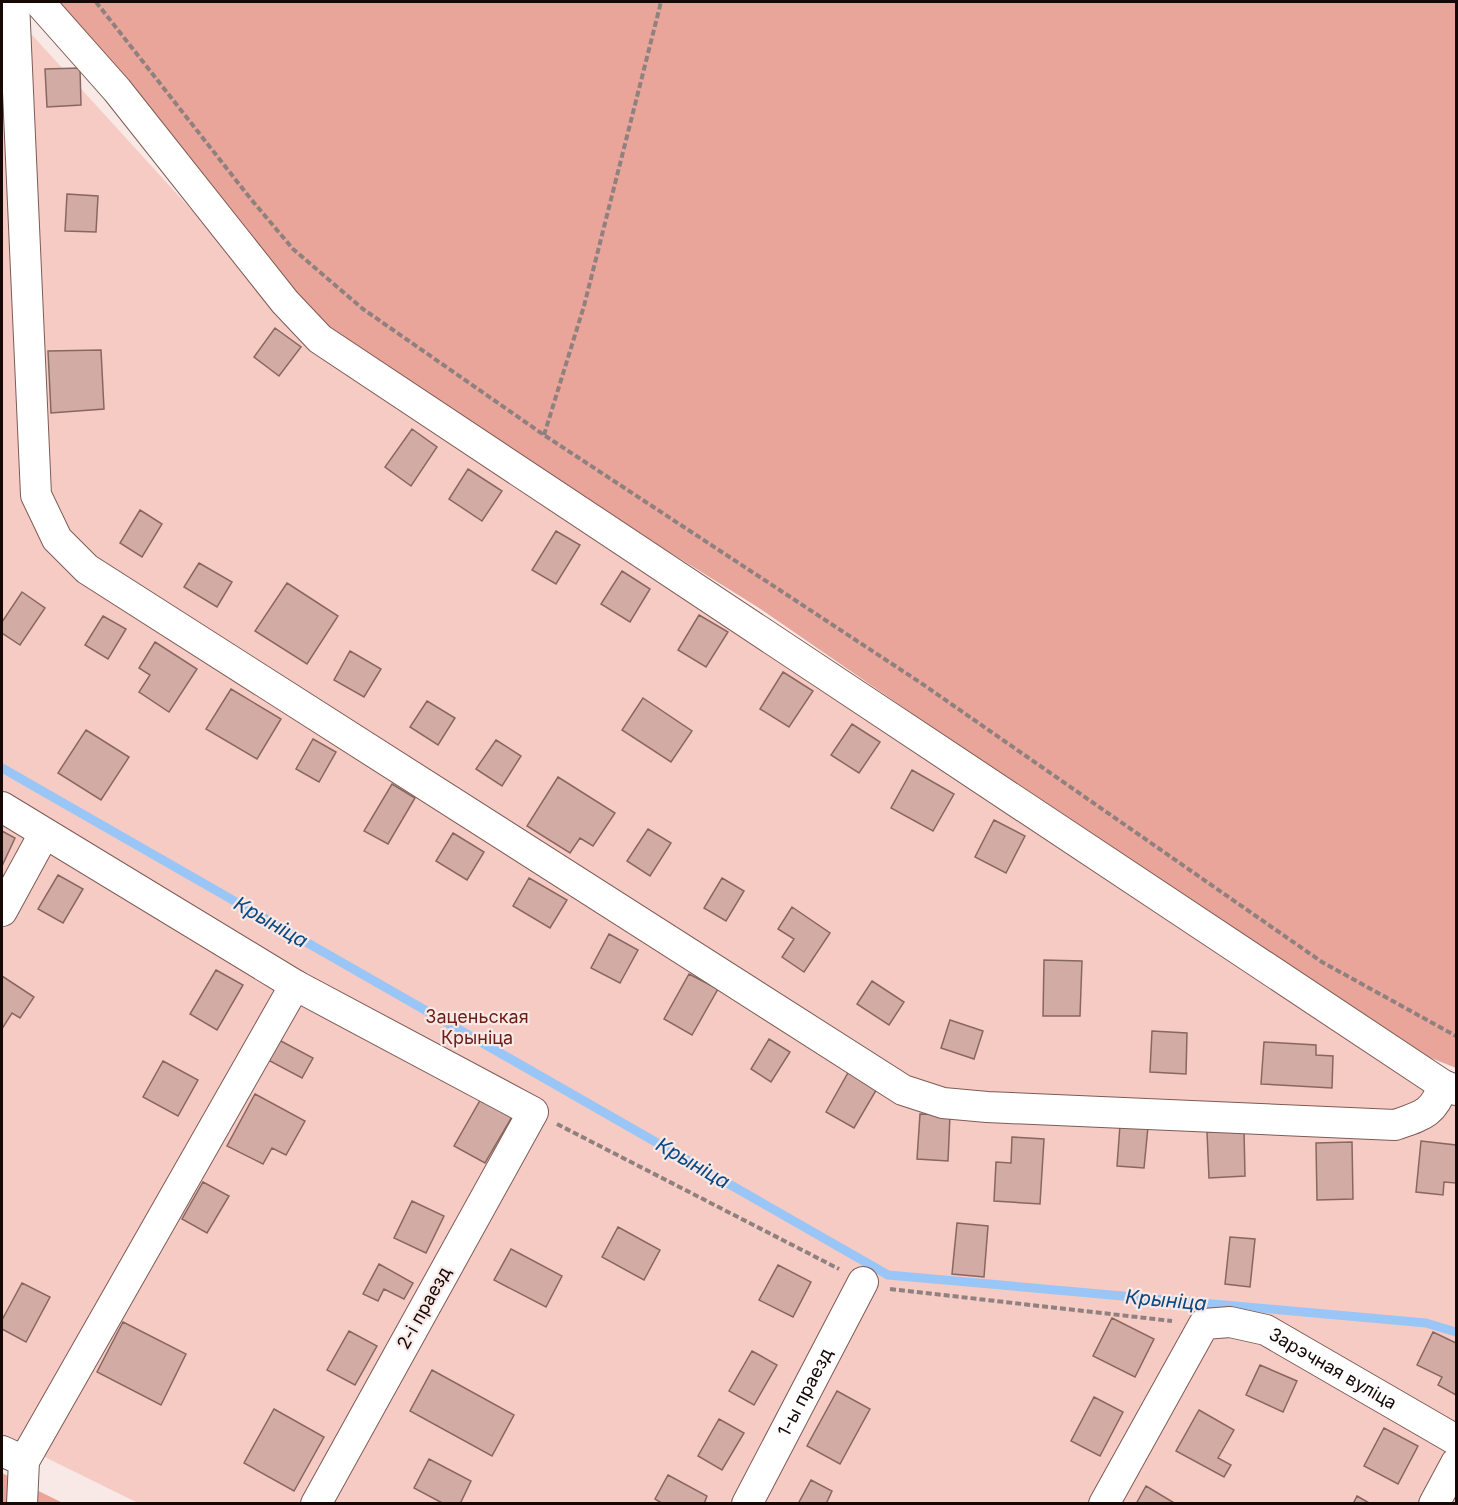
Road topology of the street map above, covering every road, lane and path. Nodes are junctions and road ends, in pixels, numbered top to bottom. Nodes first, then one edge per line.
1 (14, 2) edge
2 (39, 2) edge
3 (96, 2) edge
4 (662, 2) edge
5 (544, 435) junction
6 (2, 807) edge
7 (44, 834) junction
8 (2, 911) edge
9 (295, 985) junction
10 (1456, 1036) edge
11 (1450, 1088) edge
12 (533, 1112) junction
13 (863, 1282) junction
14 (1204, 1324) junction
15 (1456, 1440) edge
16 (13, 1456) edge
17 (1456, 1463) edge
18 (22, 1503) edge
19 (316, 1503) edge
20 (747, 1503) edge
21 (1104, 1503) edge
22 (1434, 1503) edge

1 - 11 street
2 - 11 street
3 - 5 path
4 - 5 path
5 - 10 path
6 - 7 street
7 - 8 street
7 - 9 street
9 - 12 street
9 - 16 street
12 - 13 path
12 - 19 street, 2-і праезд
13 - 14 path
13 - 20 street, 1-ы праезд
14 - 15 street, Зарэчная вуліца
14 - 21 street
16 - 18 street
17 - 22 street

